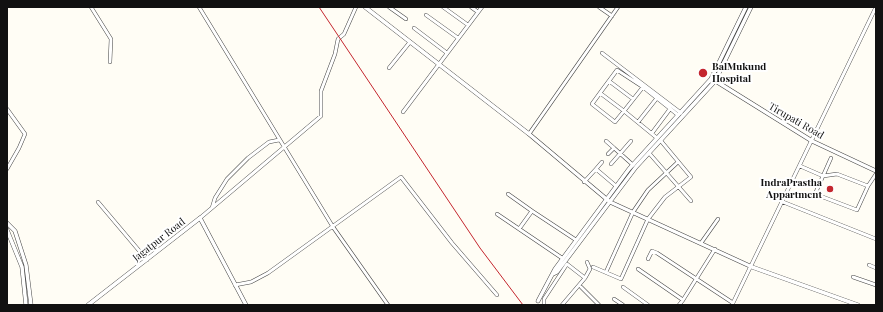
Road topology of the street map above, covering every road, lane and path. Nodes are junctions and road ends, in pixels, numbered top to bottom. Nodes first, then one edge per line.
1 (91, 7) edge
2 (199, 7) edge
3 (356, 7) edge
4 (365, 7) edge
5 (389, 7) edge
6 (443, 7) edge
7 (471, 7) edge
8 (482, 7) edge
9 (599, 7) edge
10 (618, 7) edge
11 (746, 7) edge
12 (751, 7) edge
13 (876, 7) edge
14 (478, 12) junction
15 (426, 15) dead end
16 (612, 16) junction
17 (406, 19) dead end
18 (468, 25) junction
19 (414, 28) dead end
20 (458, 38) junction
21 (410, 42) junction
22 (447, 53) junction
23 (602, 53) dead end
24 (110, 62) dead end
25 (439, 63) junction
26 (389, 68) dead end
27 (711, 78) junction
28 (609, 81) junction
29 (715, 81) junction
30 (643, 87) junction
31 (600, 93) junction
32 (657, 98) junction
33 (633, 99) junction
34 (7, 109) edge
35 (670, 109) junction
36 (624, 111) junction
37 (403, 112) dead end
38 (679, 114) junction
39 (684, 115) junction
40 (638, 122) junction
41 (652, 133) junction
42 (529, 134) junction
43 (659, 139) junction
44 (279, 140) junction
45 (606, 141) dead end
46 (631, 141) dead end
47 (812, 141) junction
48 (284, 148) junction
49 (614, 148) junction
50 (649, 153) junction
51 (620, 154) junction
52 (607, 156) dead end
53 (831, 158) dead end
54 (602, 162) dead end
55 (678, 162) junction
56 (611, 164) dead end
57 (633, 165) junction
58 (800, 166) junction
59 (7, 169) edge
60 (596, 169) junction
61 (876, 171) edge
62 (666, 172) junction
63 (876, 174) edge
64 (823, 176) junction
65 (584, 182) junction
66 (616, 186) junction
67 (868, 186) junction
68 (678, 187) junction
69 (508, 194) dead end
70 (606, 199) junction
71 (98, 202) dead end
72 (610, 202) junction
73 (691, 202) dead end
74 (783, 202) junction
75 (212, 208) junction
76 (532, 211) junction
77 (633, 212) junction
78 (496, 214) dead end
79 (200, 218) junction
80 (648, 219) junction
81 (718, 219) dead end
82 (7, 223) edge
83 (333, 227) junction
84 (519, 229) junction
85 (7, 230) edge
86 (876, 239) edge
87 (576, 240) junction
88 (701, 243) junction
89 (715, 249) junction
90 (648, 259) dead end
91 (147, 260) junction
92 (565, 261) junction
93 (587, 262) dead end
94 (870, 265) dead end
95 (593, 267) dead end
96 (752, 267) junction
97 (876, 268) edge
98 (638, 269) dead end
99 (606, 272) junction
100 (852, 276) dead end
101 (585, 278) junction
102 (696, 278) junction
103 (235, 285) junction
104 (876, 285) edge
105 (581, 287) dead end
106 (623, 287) dead end
107 (496, 295) dead end
108 (614, 299) dead end
109 (683, 300) junction
110 (538, 301) dead end
111 (732, 304) edge
112 (849, 304) edge
113 (26, 305) edge
114 (30, 305) edge
115 (88, 305) edge
116 (246, 305) edge
117 (388, 305) edge
118 (544, 305) edge
119 (562, 305) edge
120 (599, 305) edge
121 (623, 305) edge
122 (648, 305) edge
123 (679, 305) edge
124 (858, 305) edge

1 - 24 street
2 - 44 street
3 - 48 street
4 - 21 street
5 - 17 street
6 - 18 street
7 - 14 street
8 - 14 street
9 - 16 street
10 - 16 street
11 - 27 street
12 - 29 street
13 - 47 street
14 - 18 street
15 - 20 street
16 - 42 street
18 - 20 street
19 - 22 street
20 - 22 street
21 - 25 street
21 - 26 street
22 - 25 street
23 - 38 street
25 - 37 street
25 - 42 street
27 - 29 street, Tirupati Road
27 - 38 street
28 - 30 street
28 - 31 street
28 - 33 street
29 - 39 street
29 - 47 street, Tirupati Road
30 - 32 street
30 - 33 street
31 - 36 street
31 - 36 street
32 - 35 street
32 - 40 street
33 - 36 street
34 - 59 street
35 - 38 street
35 - 41 street
36 - 40 street
38 - 39 street
38 - 43 street
39 - 43 street
40 - 41 street
41 - 43 street
42 - 65 street
43 - 50 street
43 - 55 street
43 - 57 street
44 - 48 street
44 - 75 street
45 - 49 street
46 - 51 street
47 - 58 street
47 - 61 street, Tirupati Road
48 - 75 street
48 - 83 street
49 - 51 street
49 - 52 street
50 - 62 street
50 - 72 street
51 - 56 street
51 - 57 street
53 - 64 street
54 - 60 street
55 - 62 street
55 - 68 street
57 - 66 street
58 - 64 street
58 - 74 street
60 - 65 street
60 - 66 street
62 - 68 street
62 - 77 street
63 - 67 street
64 - 67 street
64 - 67 street
65 - 70 street
66 - 70 street
68 - 73 street
68 - 80 street
69 - 76 street
70 - 72 street
70 - 87 street
71 - 91 street
72 - 77 street
72 - 92 street
74 - 86 street
74 - 96 street
75 - 79 street
76 - 84 street
76 - 87 street
77 - 80 street
77 - 99 street
78 - 84 street
79 - 91 street, Jagatpur Road
79 - 103 street, Jagatpur Road
80 - 88 street
80 - 99 street
81 - 88 street
82 - 114 street
83 - 103 street
83 - 107 street
83 - 117 street
84 - 92 street
85 - 113 street
87 - 92 street
88 - 89 street
89 - 96 street
89 - 102 street
90 - 102 street
91 - 115 street, Jagatpur Road
92 - 101 street
92 - 110 street
92 - 118 street
93 - 101 street
94 - 97 street
95 - 99 street
96 - 111 street
96 - 112 street
98 - 109 street
100 - 104 street
101 - 119 street
102 - 109 street
102 - 111 street
103 - 116 street, Jagatpur Road
105 - 120 street
106 - 122 street
108 - 121 street
109 - 123 street
112 - 124 street

